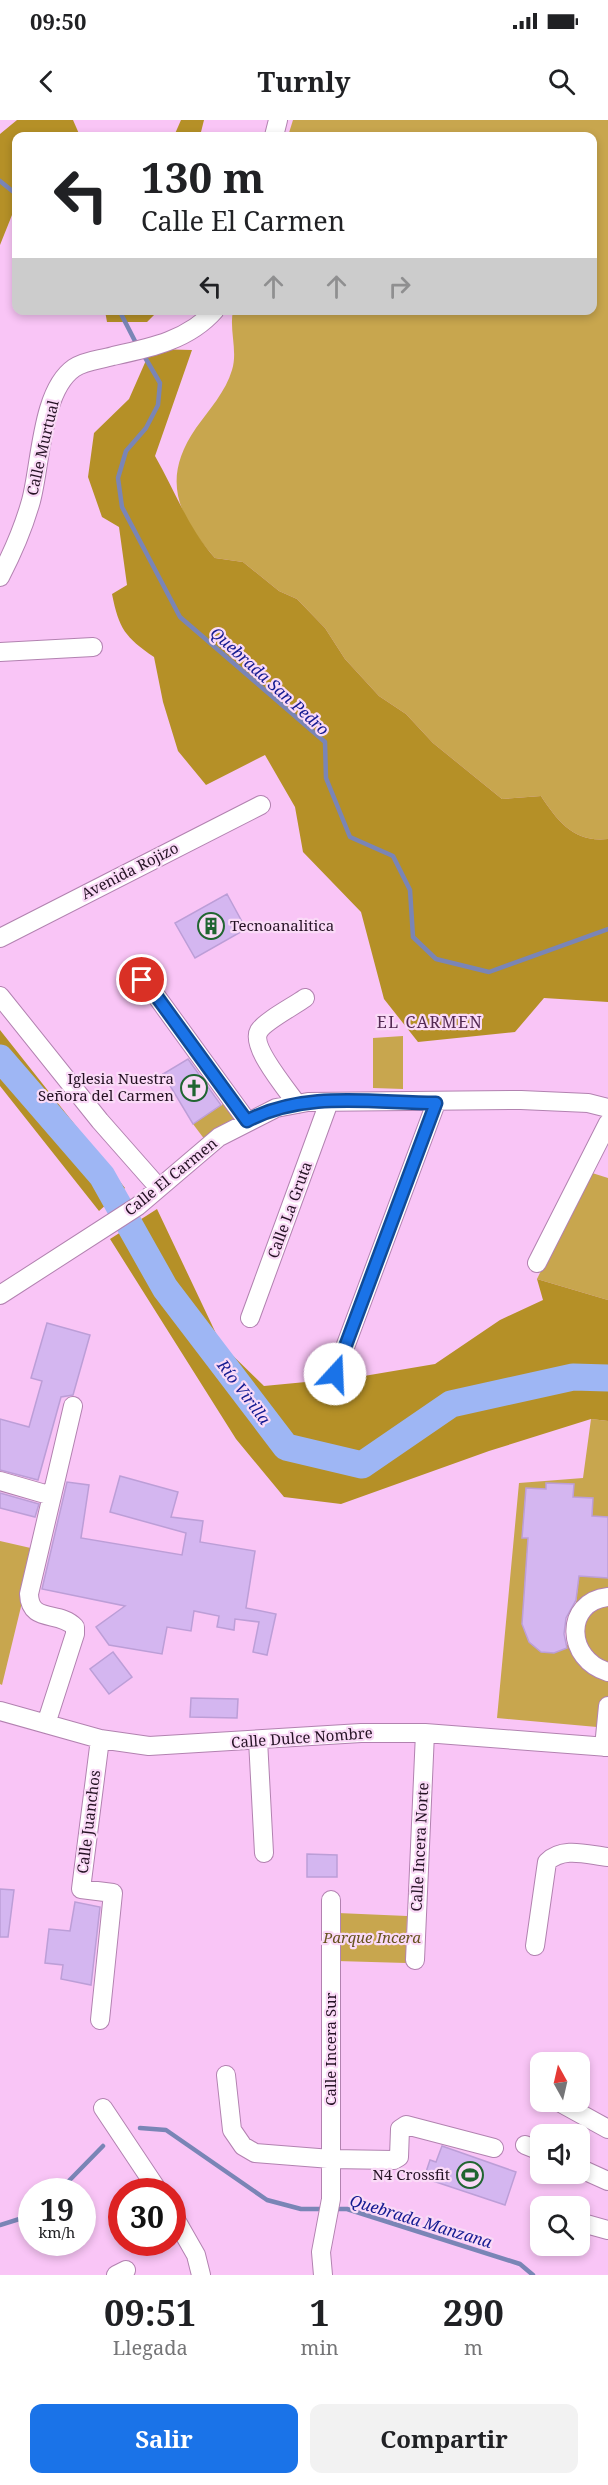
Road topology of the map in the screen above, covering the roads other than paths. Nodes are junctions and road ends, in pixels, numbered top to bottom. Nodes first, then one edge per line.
1 (211, 315) edge
2 (0, 577) edge
3 (93, 648) dead end
4 (0, 652) edge
5 (261, 805) dead end
6 (0, 938) edge
7 (142, 980) dead end
8 (0, 996) edge
9 (306, 998) dead end
10 (330, 1102) junction
11 (436, 1103) junction
12 (297, 1104) junction
13 (608, 1108) edge
14 (247, 1121) junction
15 (608, 1123) edge
16 (159, 1188) junction
17 (537, 1263) dead end
18 (0, 1295) edge
19 (250, 1318) dead end
20 (335, 1374) dead end
21 (73, 1406) dead end
22 (0, 1481) edge
23 (52, 1496) junction
24 (608, 1597) edge
25 (608, 1672) edge
26 (608, 1706) edge
27 (0, 1711) edge
28 (46, 1724) junction
29 (425, 1733) junction
30 (100, 1739) junction
31 (258, 1740) junction
32 (606, 1747) edge
33 (264, 1853) dead end
34 (608, 1857) edge
35 (331, 1900) dead end
36 (535, 1946) dead end
37 (415, 1960) dead end
38 (100, 2020) dead end
39 (226, 2076) dead end
40 (103, 2108) dead end
41 (577, 2112) edge
42 (608, 2129) edge
43 (494, 2148) dead end
44 (332, 2159) junction
45 (590, 2173) edge
46 (150, 2178) edge
47 (608, 2181) edge
48 (590, 2225) edge
49 (608, 2230) edge
50 (186, 2237) edge
51 (201, 2275) edge
52 (323, 2275) edge

1 - 2 street, Calle Murtual
3 - 4 street
5 - 6 street, Avenida Rojizo
7 - 14 street
8 - 16 street
9 - 12 street
10 - 11 street, Calle El Carmen
10 - 12 street, Calle El Carmen
10 - 19 street, Calle La Gruta
11 - 13 street, Calle El Carmen
11 - 20 street
12 - 14 street, Calle El Carmen
14 - 16 street, Calle El Carmen
15 - 17 street
16 - 18 street, Calle El Carmen
21 - 23 street
22 - 23 street
23 - 28 street
24 - 25 street
26 - 32 street
27 - 28 street, Calle Dulce Nombre
28 - 30 street, Calle Dulce Nombre
29 - 31 street, Calle Dulce Nombre
29 - 32 street, Calle Dulce Nombre
29 - 37 street, Calle Incera Norte
30 - 31 street, Calle Dulce Nombre
30 - 38 street, Calle Juanchos
31 - 33 street
34 - 36 street
35 - 44 street, Calle Incera Sur
39 - 44 street
40 - 46 street
41 - 42 street
43 - 44 street
44 - 52 street, Calle Incera Sur
45 - 47 street
48 - 49 street
50 - 51 street

